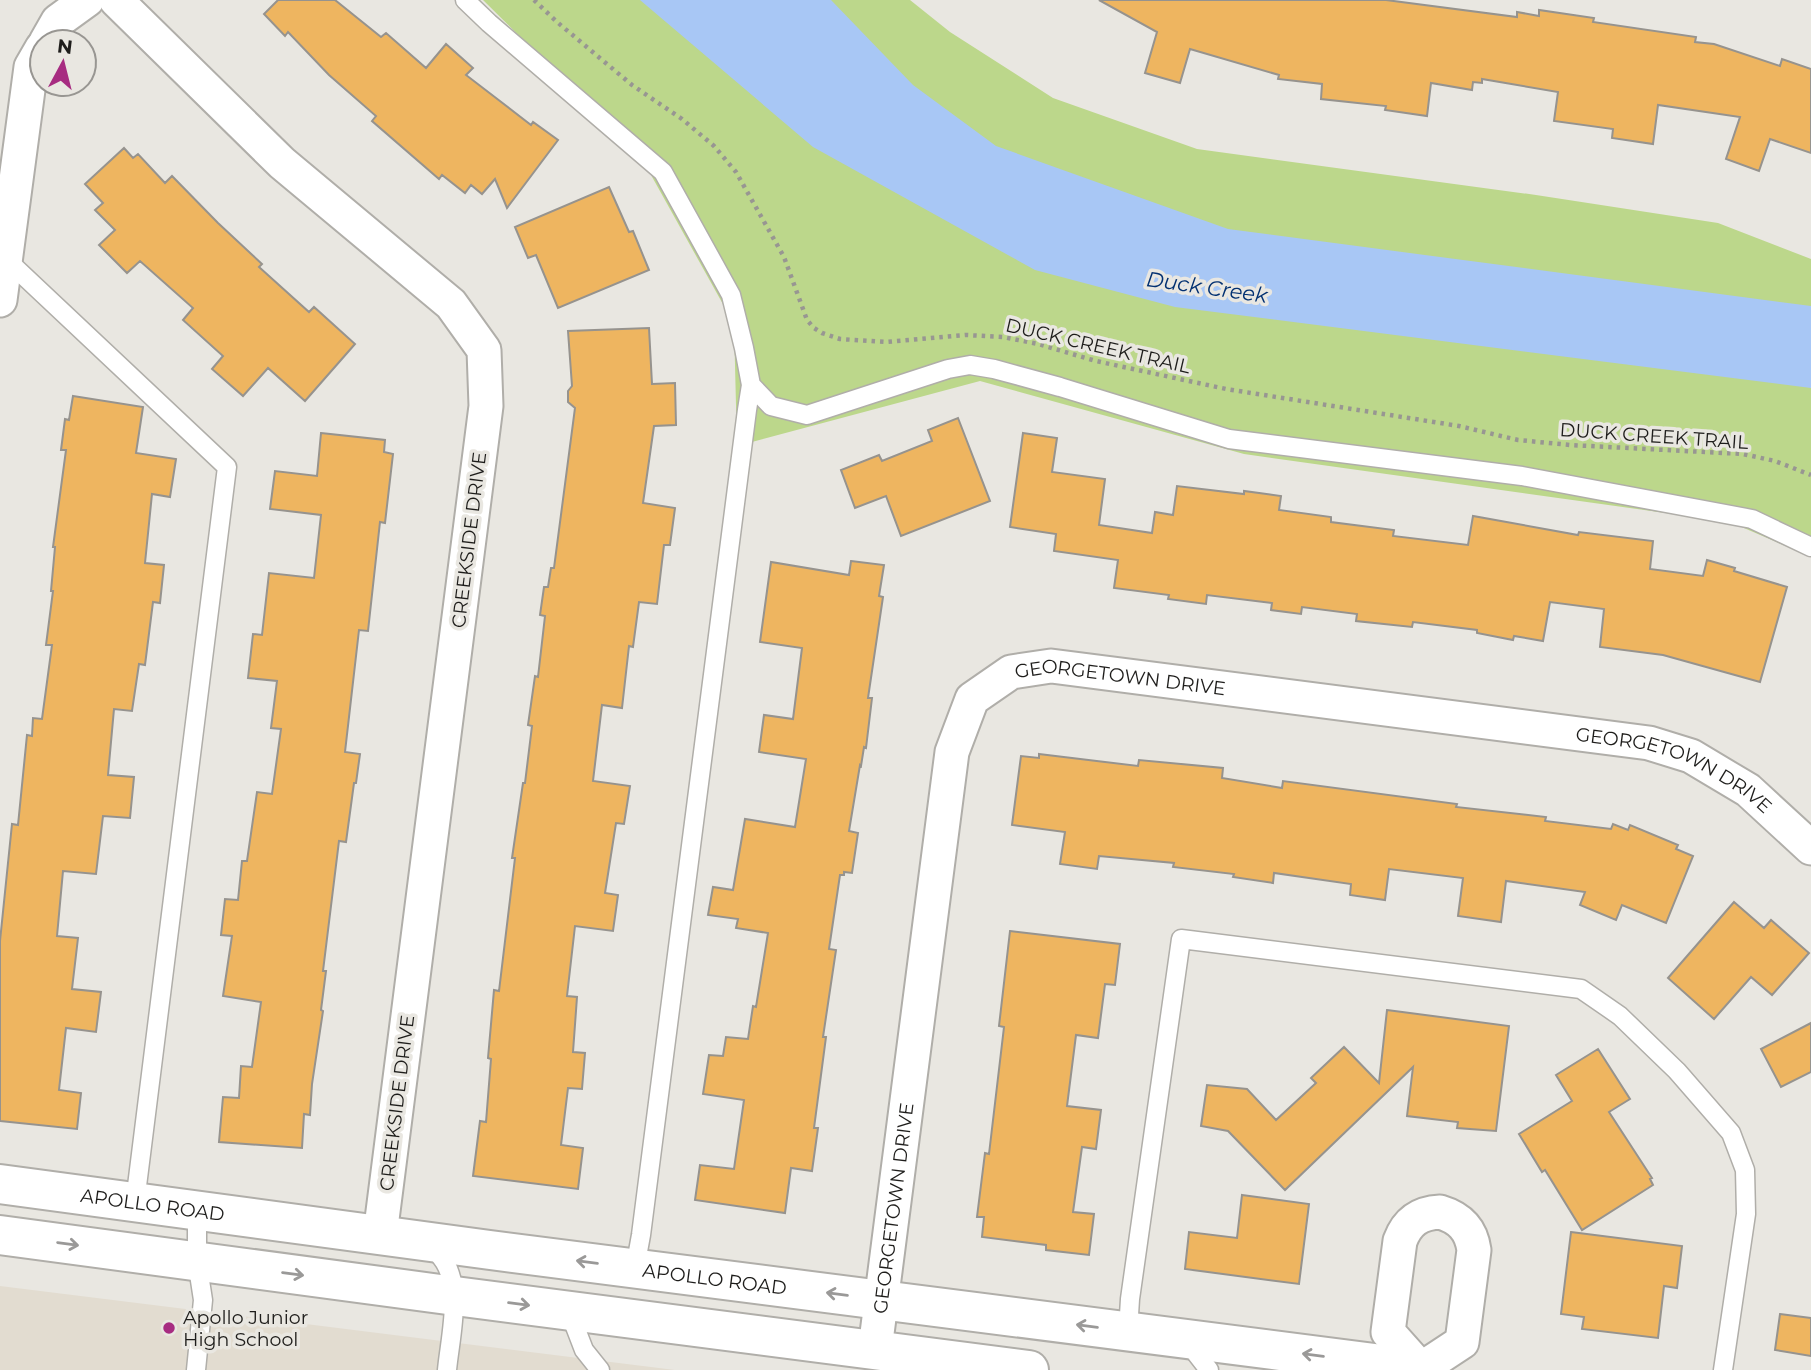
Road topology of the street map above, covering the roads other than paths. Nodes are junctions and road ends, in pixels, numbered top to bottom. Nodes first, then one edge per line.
1 (87, 0) edge
2 (116, 0) edge
3 (466, 0) edge
4 (54, 28) edge
5 (28, 89) edge
6 (5, 259) junction
7 (0, 300) edge
8 (751, 385) junction
9 (1811, 547) edge
10 (1811, 848) edge
11 (0, 1184) edge
12 (135, 1202) junction
13 (197, 1211) junction
14 (0, 1235) edge
15 (380, 1235) junction
16 (427, 1242) junction
17 (197, 1261) junction
18 (635, 1268) junction
19 (455, 1296) junction
20 (882, 1300) junction
21 (569, 1311) junction
22 (1128, 1331) junction
23 (1177, 1338) junction
24 (875, 1349) junction
25 (196, 1370) edge
26 (447, 1370) edge
27 (600, 1370) edge
28 (1029, 1370) edge
29 (1209, 1370) edge
30 (1424, 1370) edge
31 (1723, 1370) edge

1 - 4 street
2 - 15 street, CREEKSIDE DRIVE
3 - 8 lane
5 - 6 street
6 - 7 street
6 - 12 lane
8 - 9 lane
8 - 18 lane
10 - 20 street, GEORGETOWN DRIVE
11 - 12 street, APOLLO ROAD
12 - 13 street, APOLLO ROAD
13 - 15 street, APOLLO ROAD
13 - 17 lane
14 -> 17 street
15 - 16 street, APOLLO ROAD
18 -> 16 street, APOLLO ROAD
16 - 19 lane
17 -> 19 street
17 - 25 lane
20 -> 18 street, APOLLO ROAD
19 -> 21 street
19 - 26 lane
22 -> 20 street, APOLLO ROAD
20 - 24 street, GEORGETOWN DRIVE
21 - 24 street
21 - 27 lane
22 - 23 street, APOLLO ROAD
22 - 31 lane
23 - 29 lane
30 -> 23 street, APOLLO ROAD
24 - 28 street

